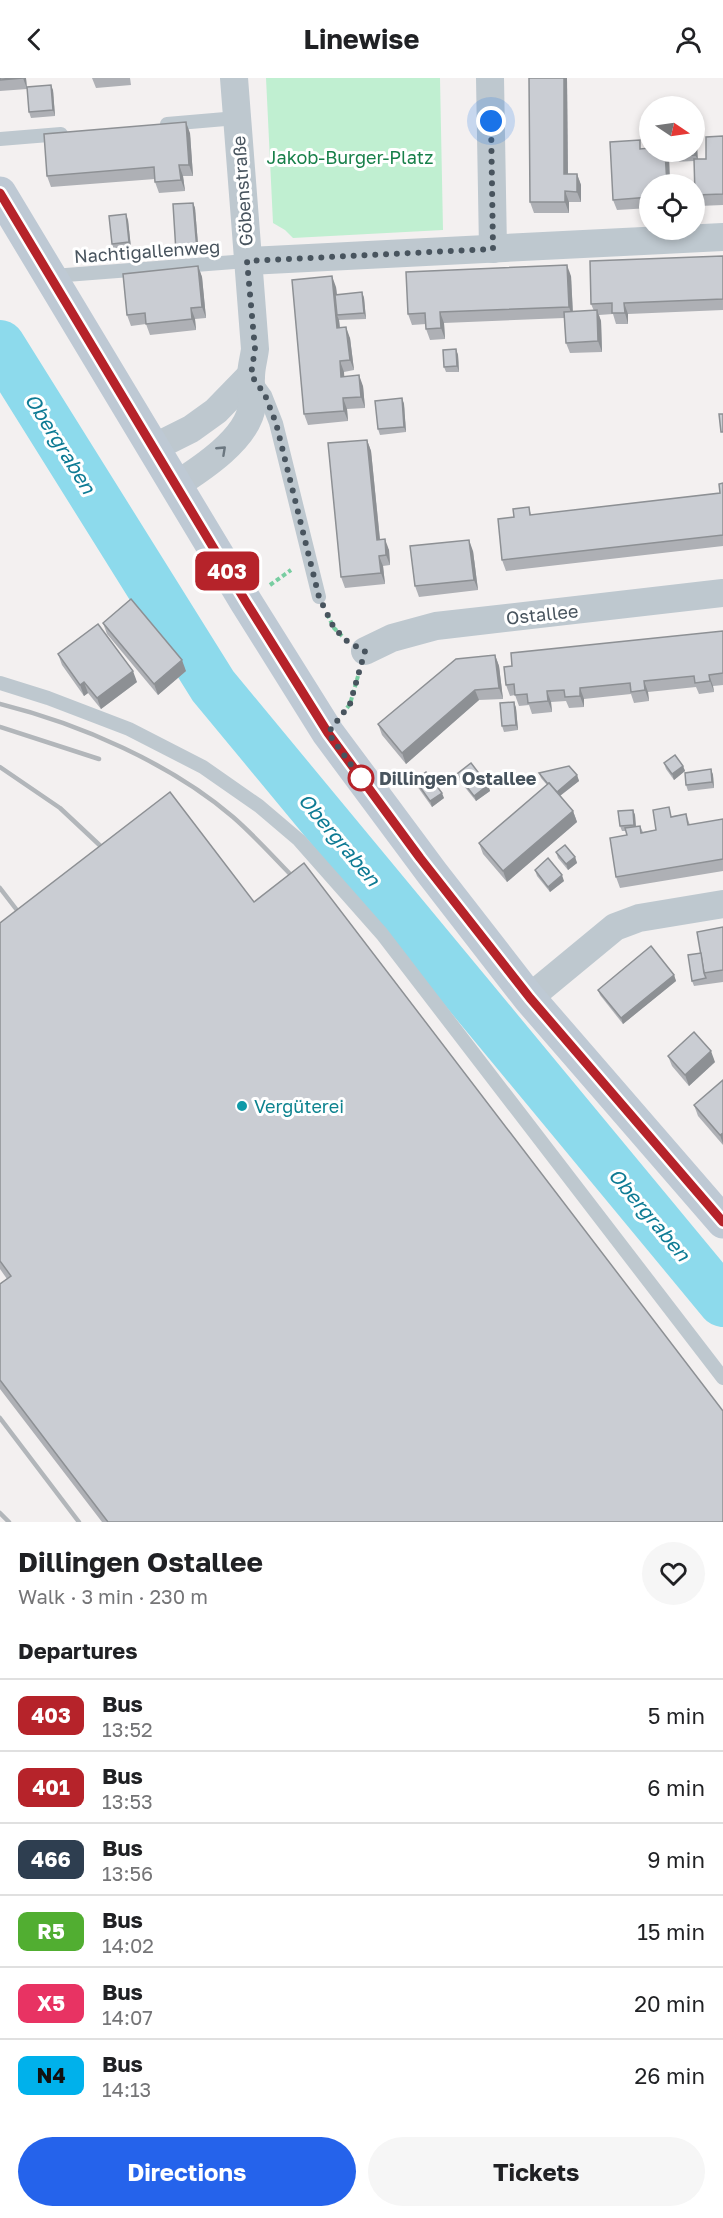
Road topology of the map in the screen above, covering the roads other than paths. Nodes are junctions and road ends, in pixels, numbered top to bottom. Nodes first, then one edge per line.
1 (234, 78) edge
2 (490, 78) edge
3 (237, 118) junction
4 (154, 125) edge
5 (71, 133) edge
6 (0, 139) edge
7 (0, 193) edge
8 (723, 237) edge
9 (493, 249) junction
10 (247, 261) junction
11 (51, 276) junction
12 (251, 375) junction
13 (153, 448) junction
14 (176, 485) junction
15 (723, 594) edge
16 (319, 597) road end
17 (365, 651) road end
18 (0, 683) edge
19 (723, 904) edge
20 (530, 998) junction
21 (723, 1222) edge
22 (723, 1378) edge

1 - 3 street, Göbenstraße
2 - 9 street
3 - 4 lane
3 - 10 street, Göbenstraße
5 - 6 lane
7 - 11 main road
8 - 9 street
9 - 10 street
10 - 11 lane, Nachtigallenweg
10 - 12 street, Göbenstraße
11 - 13 main road
12 - 13 street
14 -> 12 street, Göbenstraße
12 - 16 lane
13 - 14 main road
14 - 20 main road
15 - 17 street, Ostallee
18 - 22 lane
19 - 20 street
20 - 21 main road

